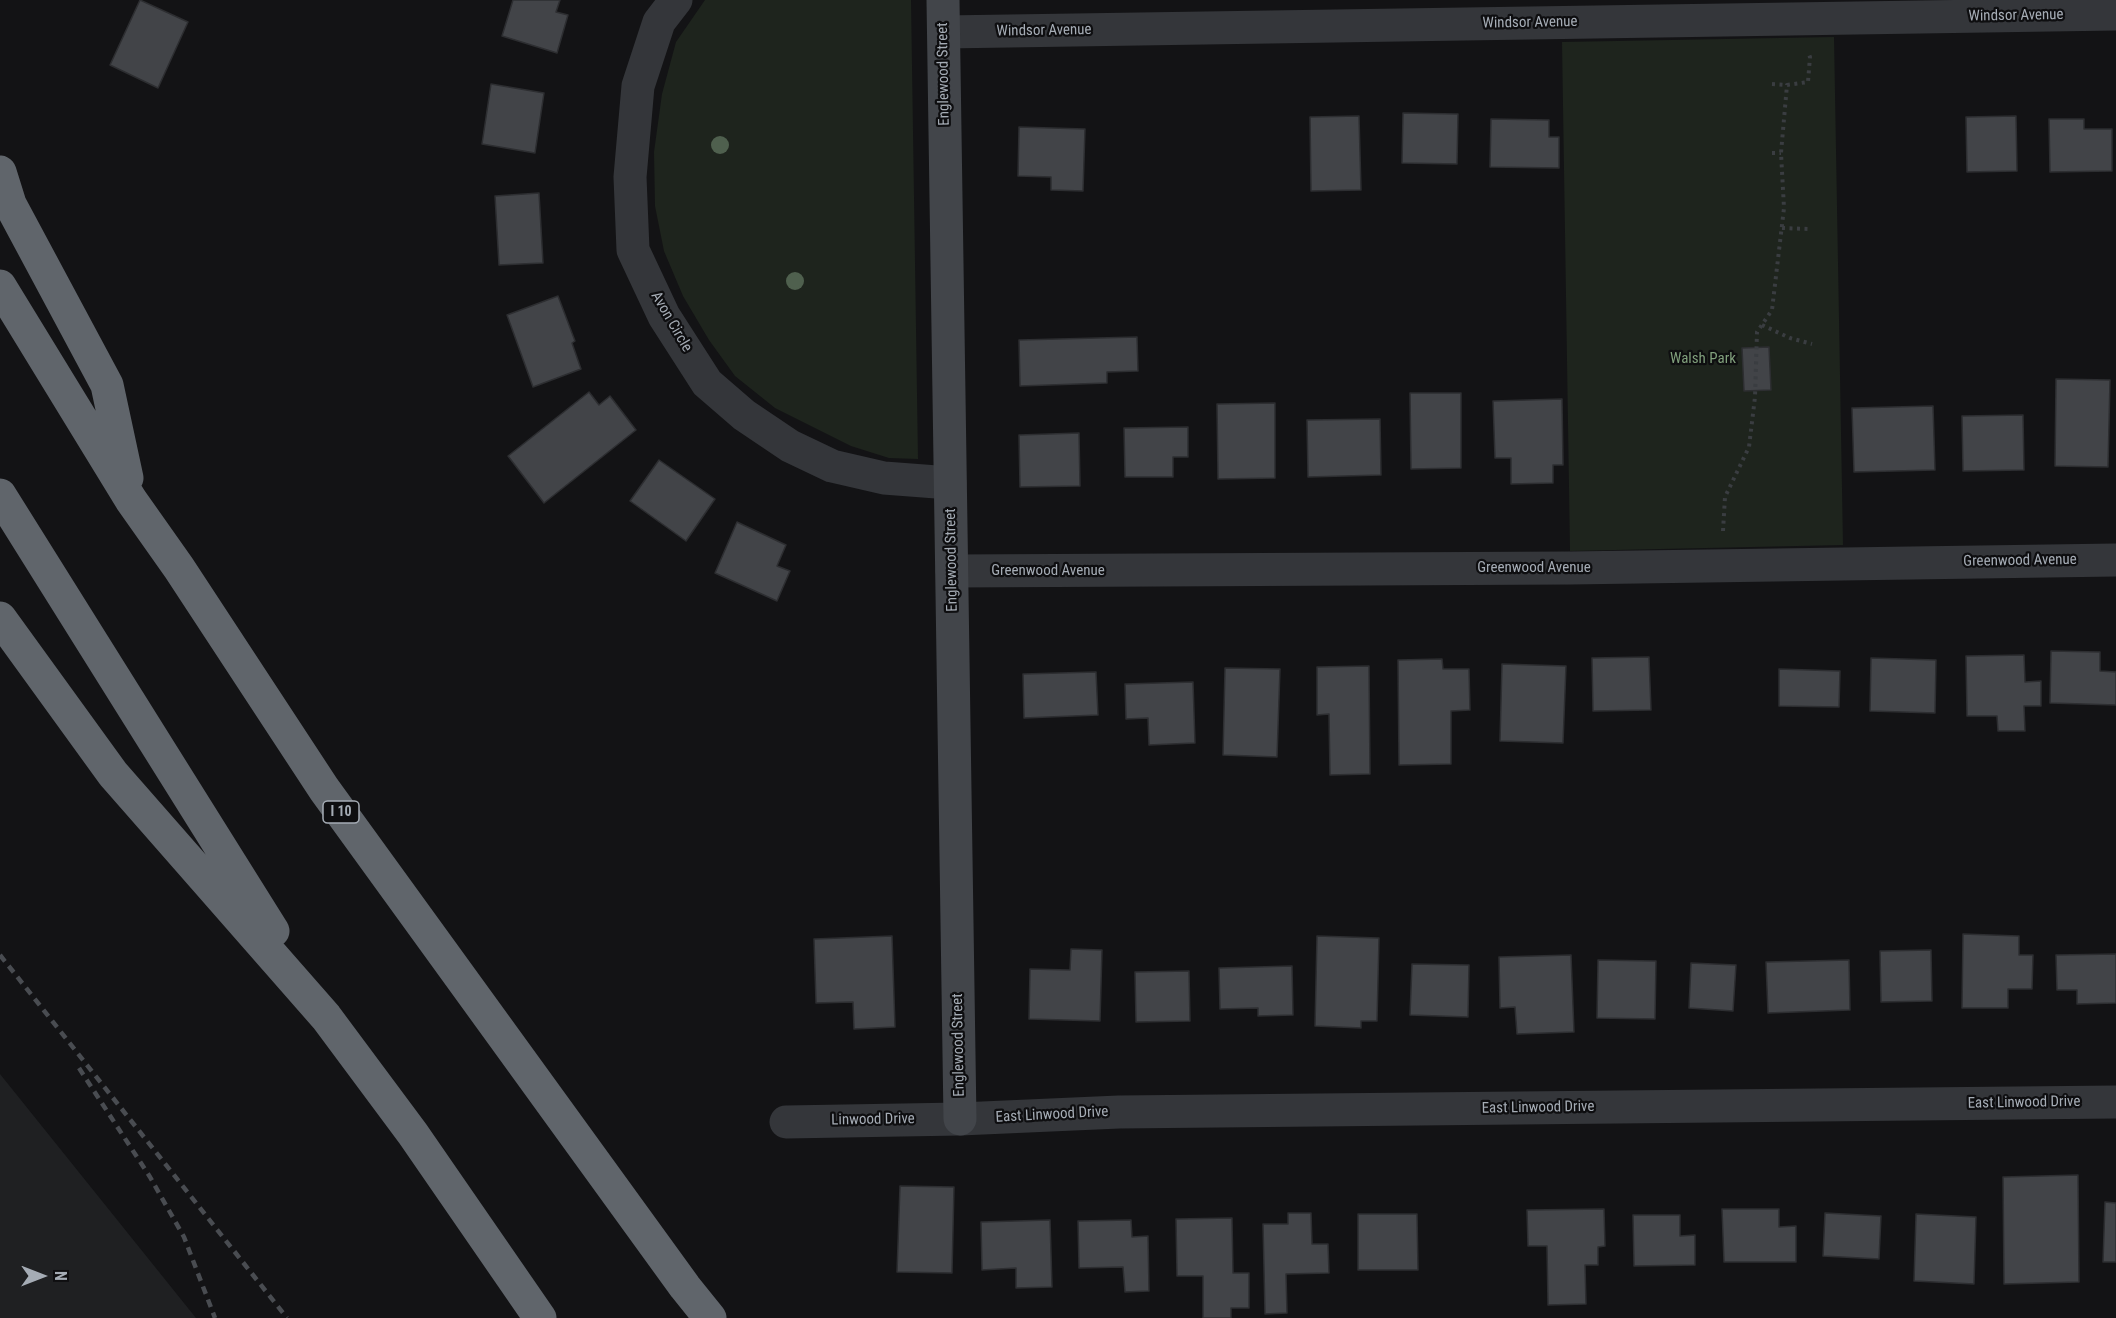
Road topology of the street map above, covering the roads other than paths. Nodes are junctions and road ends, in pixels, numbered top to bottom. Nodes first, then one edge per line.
1 (676, 0) edge
2 (943, 0) edge
3 (2116, 14) edge
4 (944, 32) junction
5 (0, 172) edge
6 (0, 286) edge
7 (950, 483) junction
8 (0, 495) edge
9 (131, 500) junction
10 (2116, 560) edge
11 (952, 571) junction
12 (0, 618) edge
13 (326, 1017) junction
14 (2116, 1102) edge
15 (960, 1119) junction
16 (786, 1122) dead end
17 (540, 1318) edge
18 (710, 1318) edge

1 - 7 street, Avon Circle
2 - 4 street, Englewood Street
3 - 4 street, Windsor Avenue
4 - 7 street, Englewood Street
5 - 9 highway
6 - 9 highway, I 10
7 - 11 street, Englewood Street
8 - 13 highway
9 - 18 highway, I 10
10 - 11 street, Greenwood Avenue
11 - 15 street, Englewood Street
12 - 13 highway
13 - 17 highway
14 - 15 street, East Linwood Drive
15 - 16 street, Linwood Drive

